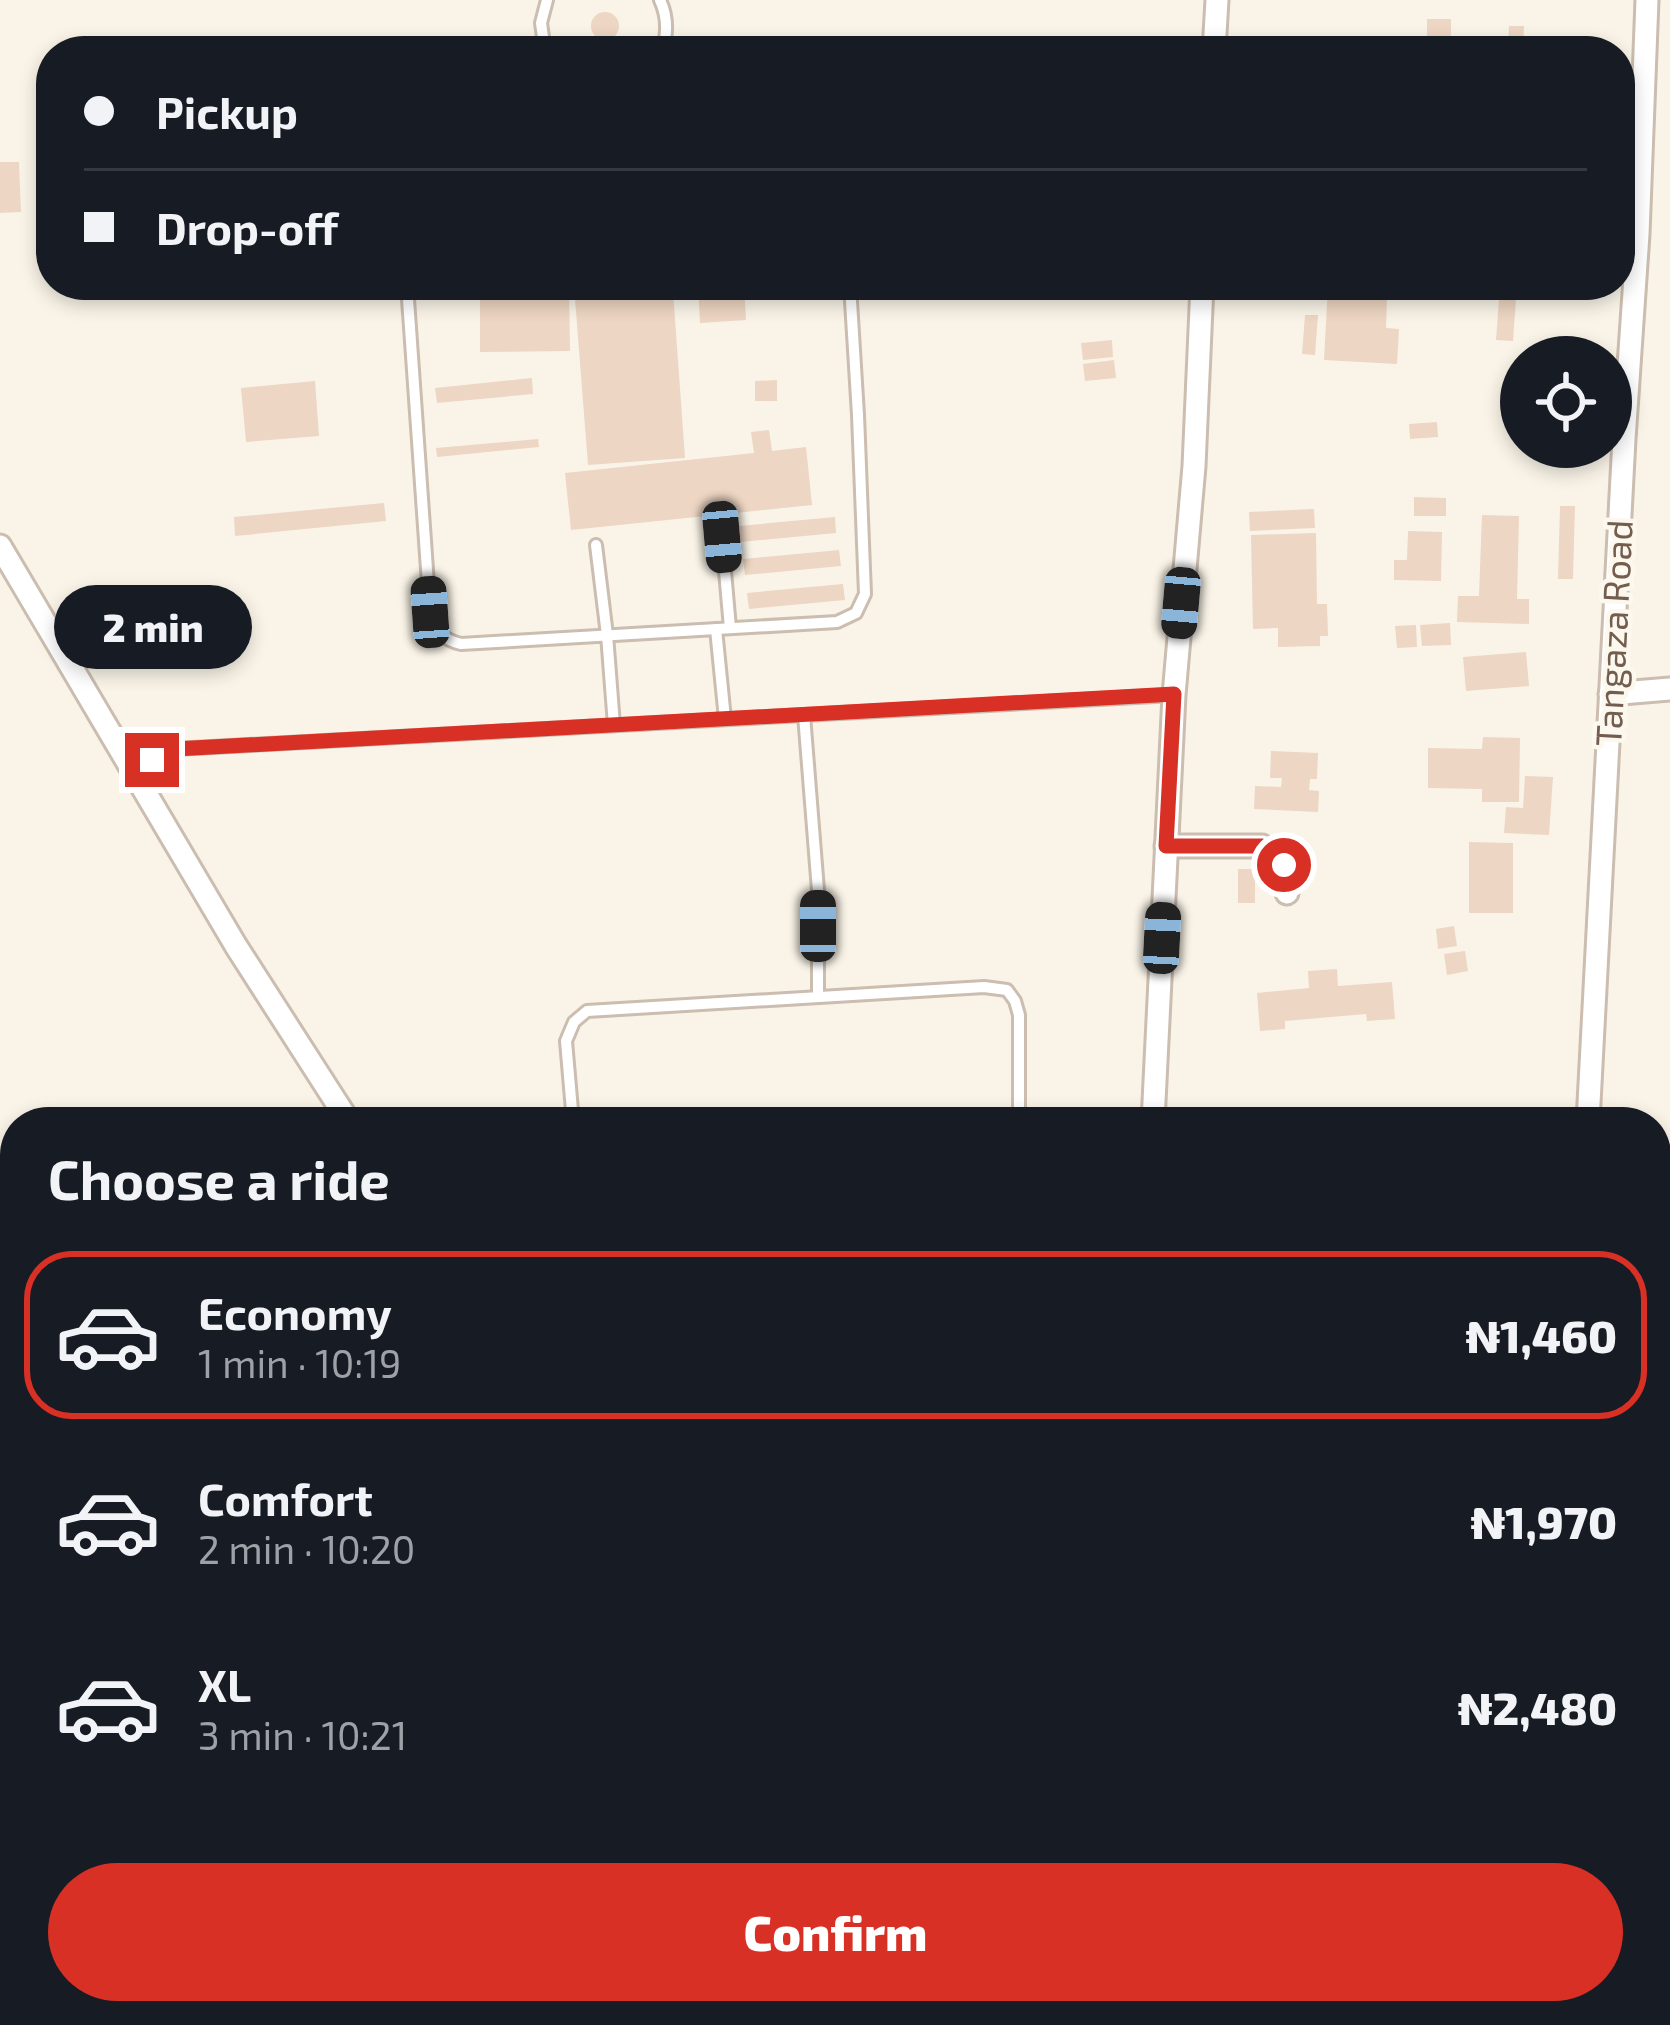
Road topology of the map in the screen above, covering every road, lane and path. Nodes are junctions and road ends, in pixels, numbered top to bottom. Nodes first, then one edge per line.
1 (547, 0) edge
2 (660, 0) edge
3 (1216, 0) edge
4 (1647, 0) edge
5 (542, 36) edge
6 (666, 36) edge
7 (1215, 36) edge
8 (1635, 283) edge
9 (408, 300) edge
10 (851, 300) edge
11 (1201, 300) edge
12 (1634, 300) edge
13 (722, 537) dead end
14 (596, 544) dead end
15 (0, 546) edge
16 (723, 628) junction
17 (608, 635) junction
18 (1670, 689) edge
19 (1174, 694) junction
20 (1610, 694) junction
21 (804, 715) junction
22 (725, 719) junction
23 (614, 725) junction
24 (130, 770) junction
25 (1166, 846) junction
26 (1287, 893) dead end
27 (818, 996) junction
28 (339, 1107) edge
29 (572, 1107) edge
30 (1019, 1107) edge
31 (1154, 1107) edge
32 (1589, 1107) edge

1 - 5 lane
2 - 6 lane
3 - 7 street
4 - 8 street, Tangaza Road
9 - 17 lane
10 - 16 lane
11 - 19 street
12 - 20 street, Tangaza Road
13 - 16 lane
14 - 17 lane
15 - 24 street
16 - 17 lane
16 - 22 lane
17 - 23 lane
18 - 20 street
19 - 21 lane
19 - 25 street
20 - 32 street, Tangaza Road
21 - 22 lane
21 - 27 lane
22 - 23 lane
23 - 24 lane
24 - 28 street
25 - 26 street
25 - 31 street
27 - 29 lane
27 - 30 lane

